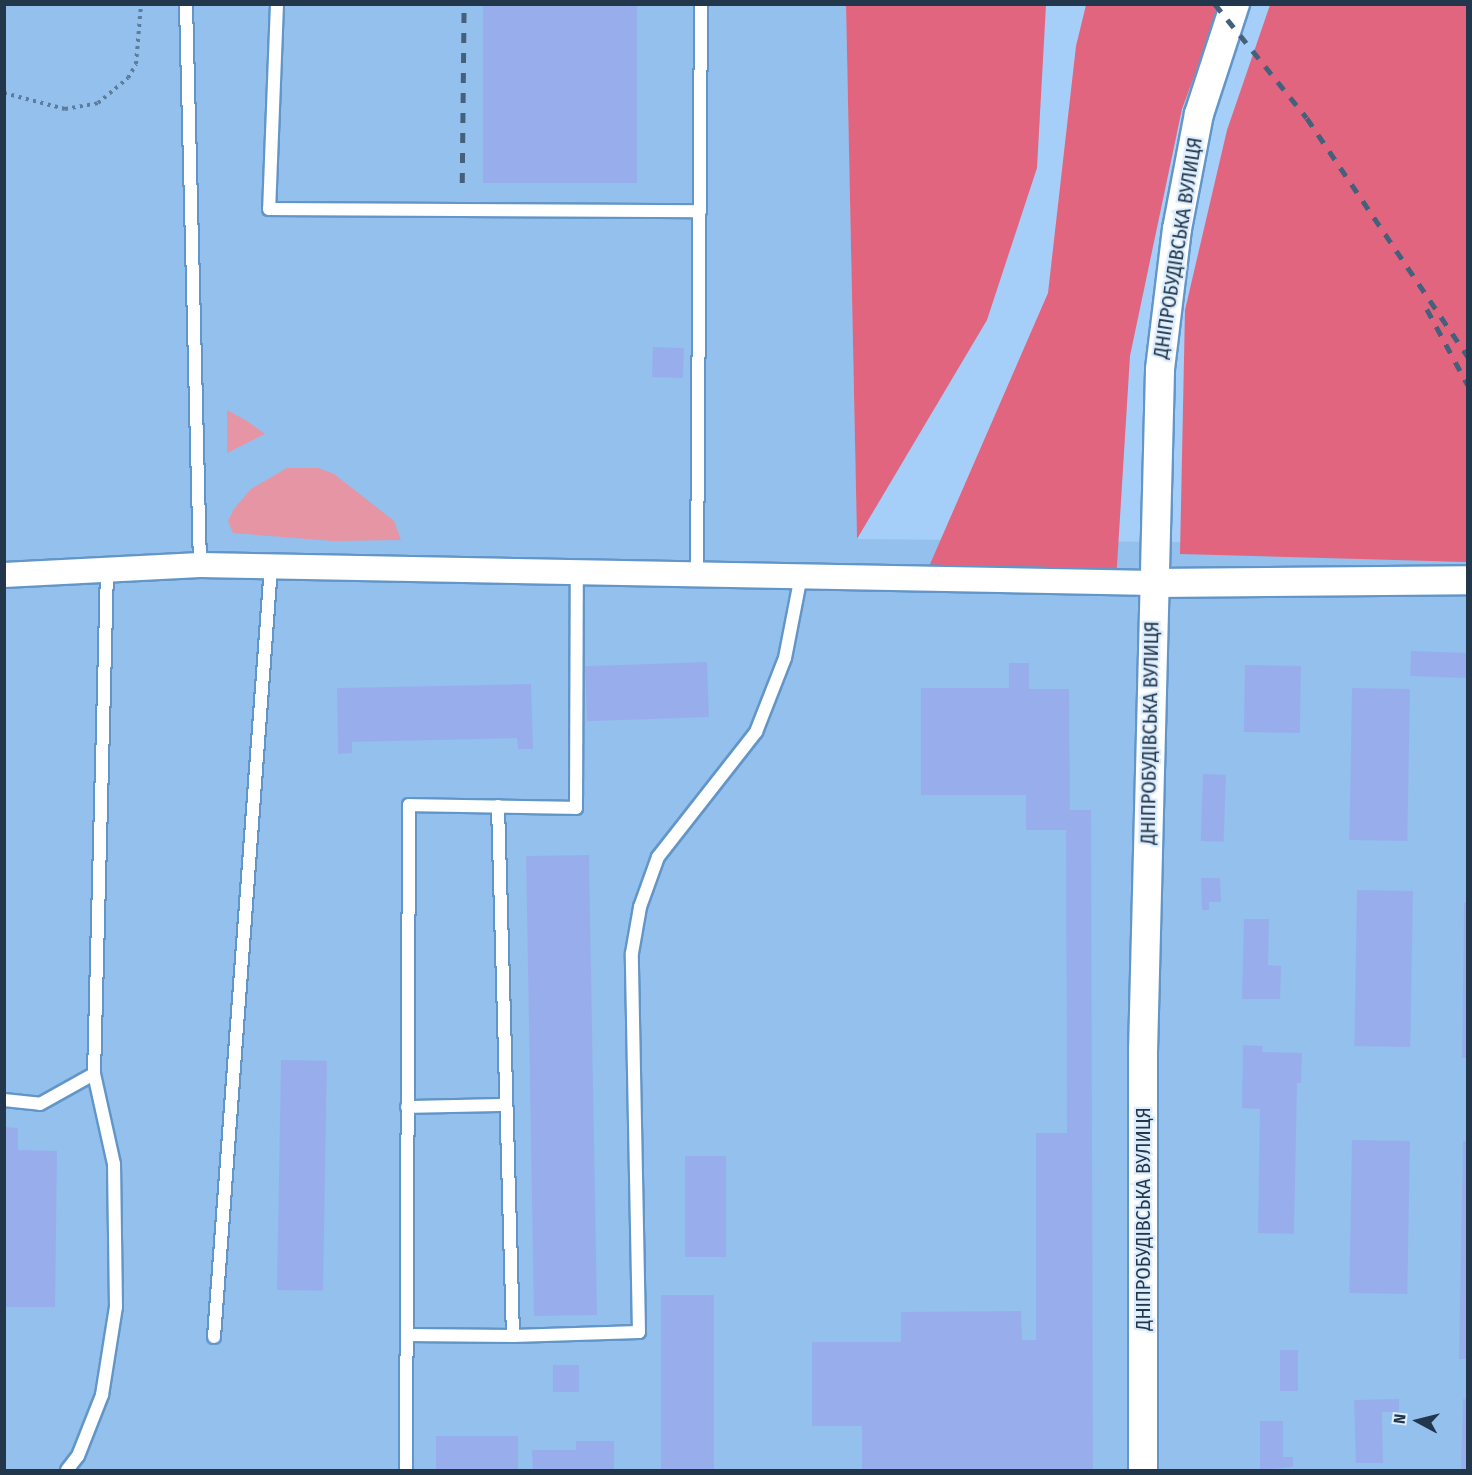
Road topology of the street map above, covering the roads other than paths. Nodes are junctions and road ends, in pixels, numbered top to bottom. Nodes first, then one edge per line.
1 (186, 4) edge
2 (277, 4) edge
3 (701, 4) edge
4 (1235, 4) edge
5 (700, 211) junction
6 (201, 565) junction
7 (271, 566) junction
8 (107, 570) junction
9 (576, 572) junction
10 (697, 574) junction
11 (4, 575) edge
12 (801, 576) junction
13 (1467, 580) edge
14 (1154, 583) junction
15 (498, 806) junction
16 (94, 1074) junction
17 (4, 1100) edge
18 (506, 1105) junction
19 (407, 1107) junction
20 (406, 1335) junction
21 (513, 1336) junction
22 (214, 1337) dead end
23 (67, 1470) edge
24 (406, 1470) edge
25 (1143, 1470) edge

1 - 6 lane
2 - 5 lane
3 - 5 lane
4 - 14 street, ДНІПРОБУДІВСЬКА ВУЛИЦЯ
5 - 10 lane
6 - 7 street
6 - 8 street
7 - 9 street
7 - 22 lane
8 - 11 street
8 - 16 lane
9 - 10 street
9 - 15 lane
10 - 12 street
12 - 14 street
12 - 21 lane
13 - 14 street
14 - 25 street, ДНІПРОБУДІВСЬКА ВУЛИЦЯ
15 - 18 lane
15 - 19 lane
16 - 17 lane
16 - 23 lane
18 - 19 lane
18 - 21 lane
19 - 20 lane
20 - 21 lane
20 - 24 lane

